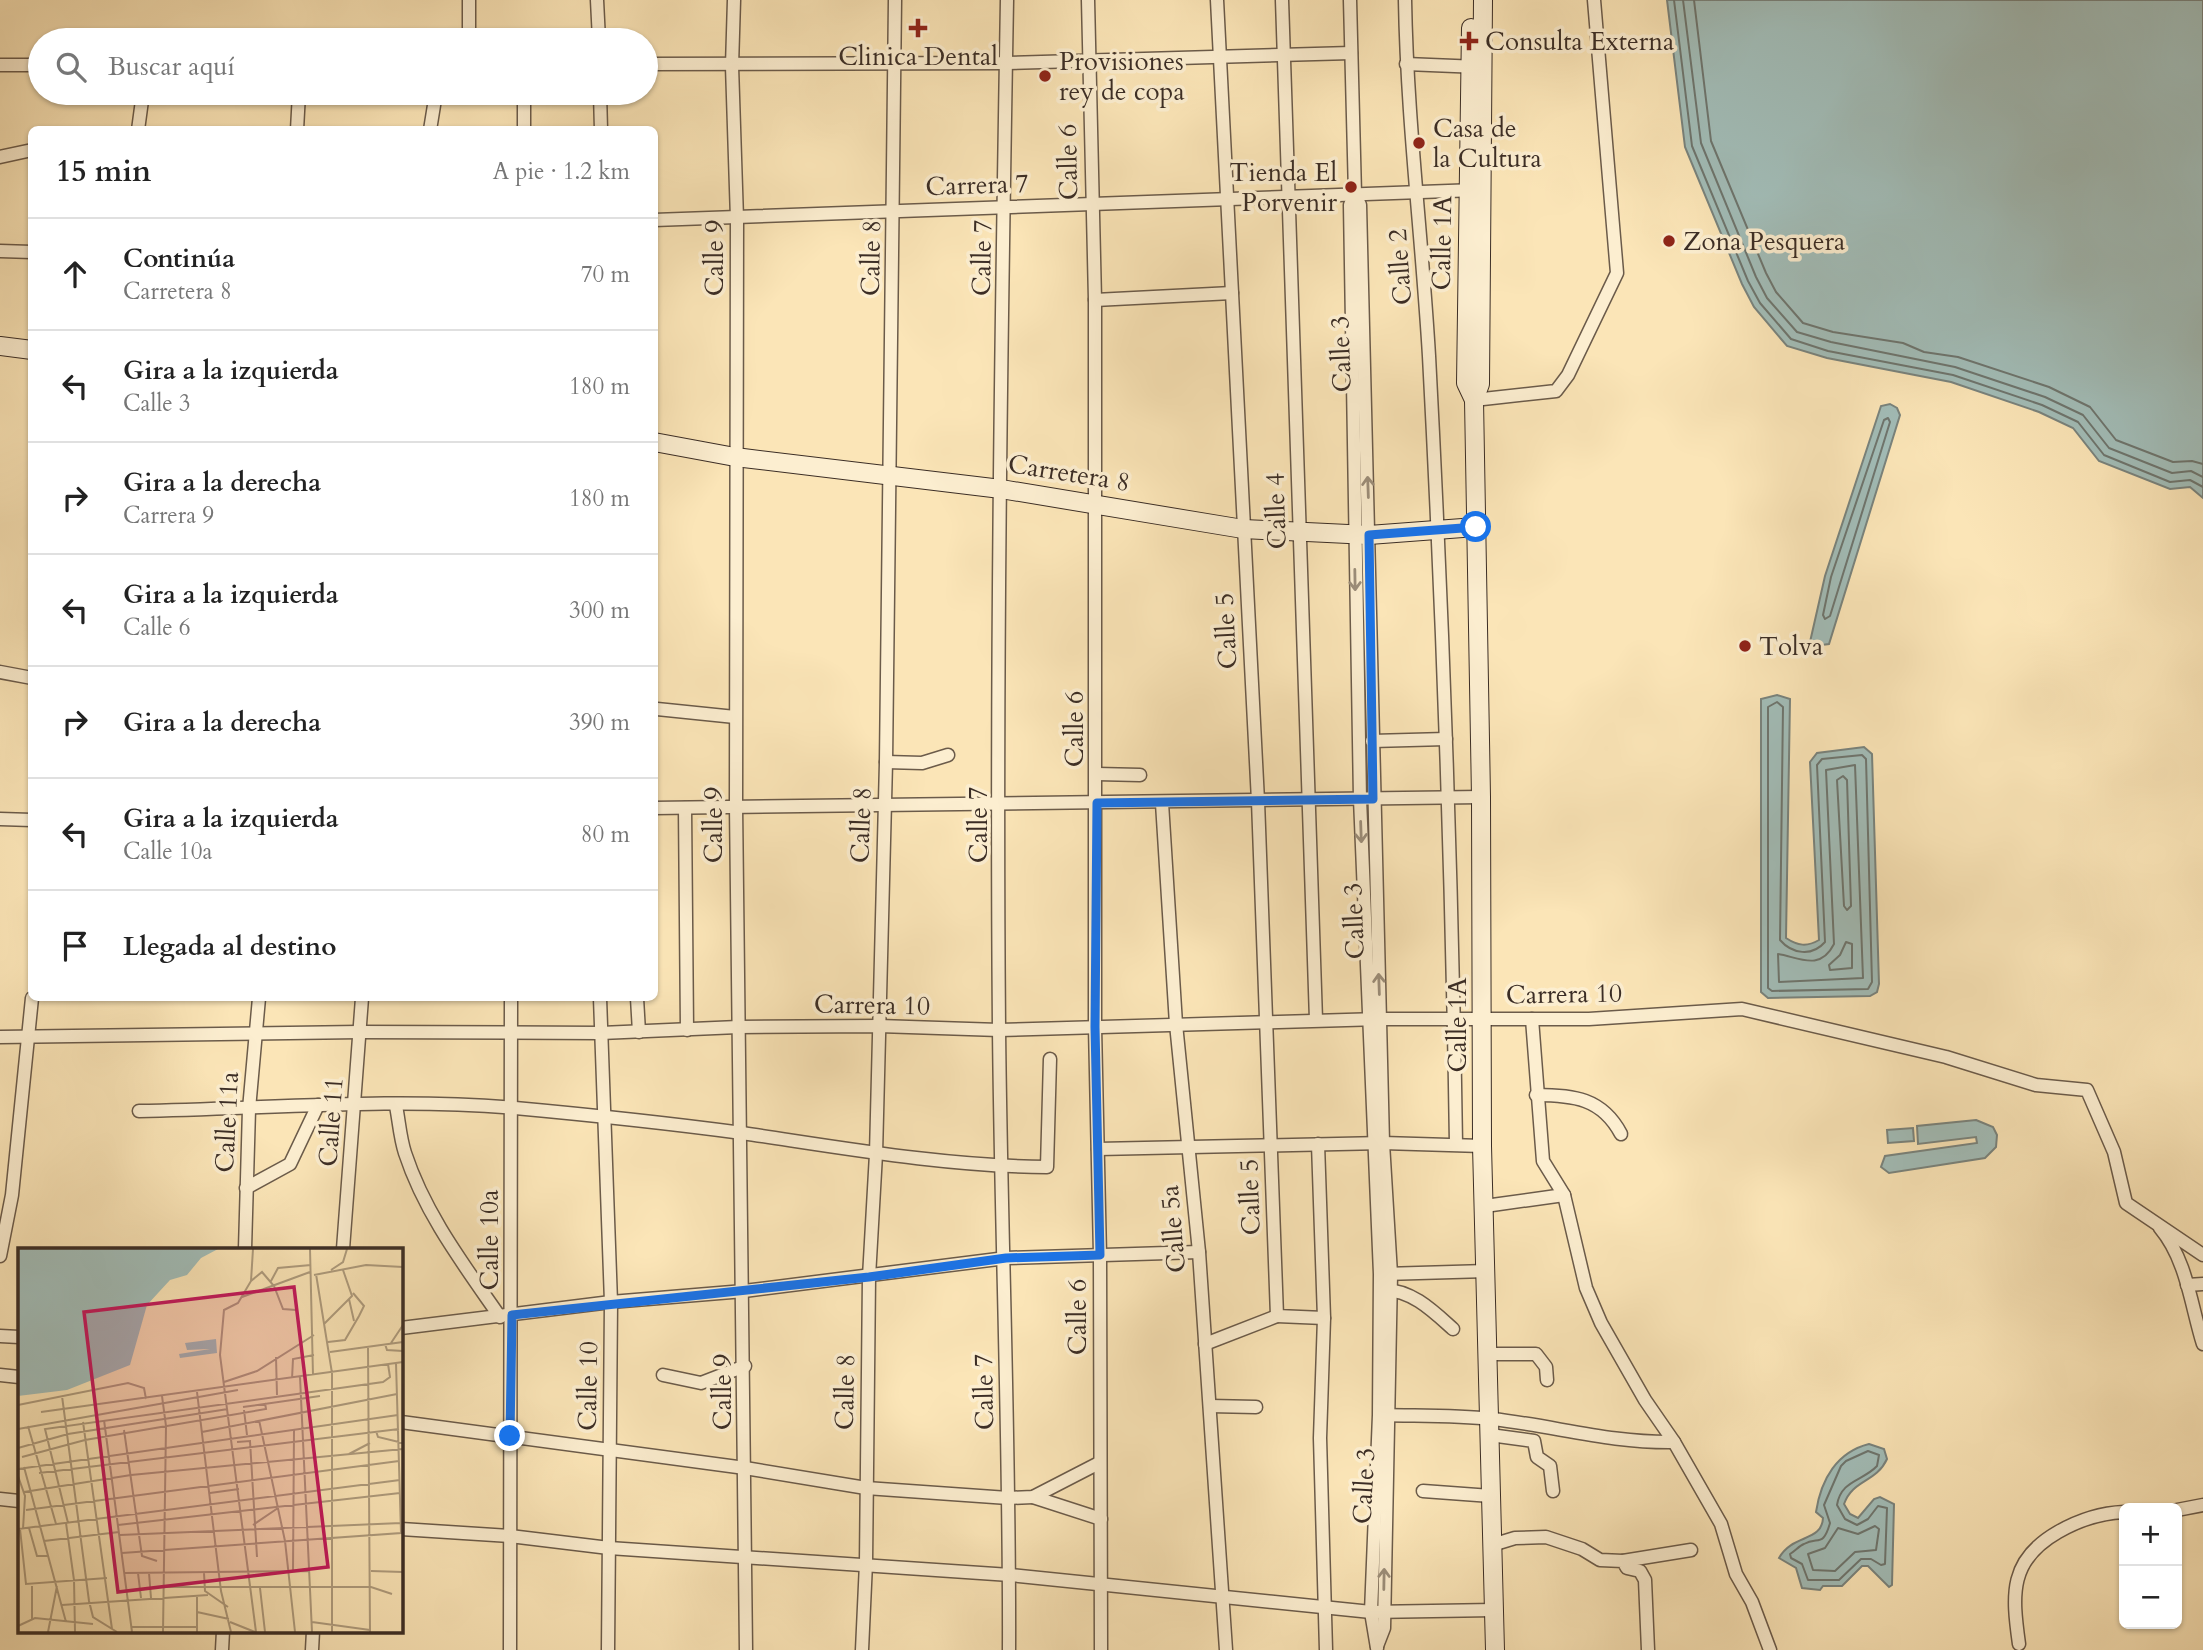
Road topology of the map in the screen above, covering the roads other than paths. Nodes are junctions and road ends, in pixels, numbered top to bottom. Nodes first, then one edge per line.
1 (469, 0) edge
2 (597, 0) edge
3 (734, 0) edge
4 (895, 0) edge
5 (1007, 0) edge
6 (1088, 0) edge
7 (1217, 0) edge
8 (1282, 0) edge
9 (1350, 0) edge
10 (1405, 0) edge
11 (1471, 0) edge
12 (1483, 0) edge
13 (1594, 0) edge
14 (469, 28) edge
15 (598, 28) edge
16 (1351, 53) junction
17 (1282, 56) junction
18 (1221, 58) junction
19 (1089, 60) junction
20 (1006, 63) junction
21 (658, 64) edge
22 (894, 64) junction
23 (1406, 64) junction
24 (0, 65) edge
25 (28, 65) edge
26 (732, 66) junction
27 (1476, 67) junction
28 (141, 105) edge
29 (298, 105) edge
30 (434, 105) edge
31 (524, 105) edge
32 (600, 105) edge
33 (139, 126) edge
34 (297, 126) edge
35 (431, 126) edge
36 (524, 126) edge
37 (601, 126) edge
38 (28, 151) edge
39 (0, 157) edge
40 (1475, 190) junction
41 (1418, 191) junction
42 (1355, 194) junction
43 (1287, 197) junction
44 (1228, 198) junction
45 (1092, 205) junction
46 (1005, 206) junction
47 (895, 211) junction
48 (737, 219) junction
49 (658, 220) edge
50 (0, 251) edge
51 (28, 252) edge
52 (1232, 293) junction
53 (1095, 300) junction
54 (0, 346) edge
55 (28, 350) edge
56 (1474, 400) junction
57 (658, 443) edge
58 (735, 457) junction
59 (889, 476) junction
60 (1001, 489) junction
61 (1096, 503) junction
62 (1476, 527) junction
63 (1243, 528) junction
64 (1436, 531) junction
65 (1300, 534) junction
66 (1361, 535) junction
67 (0, 672) edge
68 (28, 677) edge
69 (658, 709) edge
70 (735, 717) junction
71 (1446, 739) junction
72 (1372, 741) junction
73 (948, 755) dead end
74 (886, 762) junction
75 (1097, 774) junction
76 (1140, 775) dead end
77 (1449, 797) junction
78 (1481, 797) junction
79 (1366, 799) junction
80 (1309, 800) junction
81 (1001, 801) junction
82 (1258, 801) junction
83 (884, 803) junction
84 (1097, 803) junction
85 (1162, 803) junction
86 (736, 806) junction
87 (658, 808) edge
88 (685, 808) junction
89 (0, 819) edge
90 (28, 820) edge
91 (32, 1001) edge
92 (259, 1001) edge
93 (362, 1001) edge
94 (511, 1001) edge
95 (600, 1001) edge
96 (637, 1001) edge
97 (1454, 1017) junction
98 (1483, 1018) junction
99 (1374, 1019) junction
100 (1532, 1019) junction
101 (1317, 1020) junction
102 (1266, 1022) junction
103 (1176, 1024) junction
104 (879, 1026) junction
105 (738, 1027) junction
106 (1095, 1027) junction
107 (687, 1030) junction
108 (999, 1030) junction
109 (359, 1032) junction
110 (639, 1032) junction
111 (510, 1033) junction
112 (601, 1034) junction
113 (256, 1035) junction
114 (0, 1037) edge
115 (28, 1038) junction
116 (1051, 1059) dead end
117 (1536, 1096) junction
118 (356, 1103) junction
119 (318, 1105) junction
120 (396, 1106) junction
121 (511, 1108) junction
122 (249, 1109) junction
123 (139, 1111) dead end
124 (606, 1117) junction
125 (741, 1133) junction
126 (1621, 1134) dead end
127 (1379, 1143) junction
128 (1318, 1144) junction
129 (1456, 1144) junction
130 (1271, 1145) junction
131 (1482, 1146) junction
132 (1188, 1147) junction
133 (1098, 1149) junction
134 (876, 1154) junction
135 (1004, 1166) junction
136 (246, 1188) junction
137 (1564, 1195) junction
138 (1485, 1206) junction
139 (2154, 1221) junction
140 (245, 1248) edge
141 (343, 1248) edge
142 (1199, 1252) junction
143 (1100, 1255) junction
144 (2203, 1255) edge
145 (0, 1256) edge
146 (1006, 1258) junction
147 (1487, 1271) junction
148 (1386, 1274) junction
149 (869, 1277) junction
150 (2203, 1284) edge
151 (2187, 1285) junction
152 (1385, 1290) junction
153 (744, 1291) junction
154 (611, 1302) junction
155 (1277, 1315) junction
156 (506, 1316) junction
157 (1324, 1318) junction
158 (402, 1328) edge
159 (1453, 1329) dead end
160 (0, 1336) edge
161 (18, 1337) edge
162 (1205, 1344) junction
163 (2203, 1344) edge
164 (1489, 1354) junction
165 (745, 1366) junction
166 (663, 1374) dead end
167 (0, 1375) edge
168 (18, 1377) edge
169 (1547, 1380) dead end
170 (1210, 1406) junction
171 (1256, 1408) dead end
172 (1385, 1415) junction
173 (402, 1422) edge
174 (1490, 1427) junction
175 (510, 1436) junction
176 (1674, 1442) junction
177 (610, 1451) junction
178 (1099, 1463) junction
179 (745, 1468) junction
180 (866, 1488) junction
181 (1423, 1491) dead end
182 (1553, 1491) dead end
183 (1491, 1496) junction
184 (1033, 1497) junction
185 (1008, 1498) junction
186 (0, 1499) edge
187 (18, 1501) edge
188 (2203, 1505) edge
189 (2182, 1509) edge
190 (2119, 1512) edge
191 (1101, 1518) junction
192 (402, 1529) edge
193 (510, 1536) junction
194 (1492, 1545) junction
195 (609, 1548) junction
196 (1690, 1550) dead end
197 (745, 1556) junction
198 (1623, 1561) junction
199 (866, 1563) junction
200 (1010, 1575) junction
201 (1101, 1584) junction
202 (1224, 1595) junction
203 (1325, 1606) junction
204 (1494, 1610) junction
205 (1378, 1612) junction
206 (223, 1632) edge
207 (313, 1632) edge
208 (2019, 1644) dead end
209 (1377, 1648) edge
210 (222, 1650) edge
211 (312, 1650) edge
212 (510, 1650) edge
213 (608, 1650) edge
214 (746, 1650) edge
215 (862, 1650) edge
216 (1009, 1650) edge
217 (1101, 1650) edge
218 (1226, 1650) edge
219 (1326, 1650) edge
220 (1495, 1650) edge
221 (1648, 1650) edge
222 (1770, 1650) edge

1 - 14 street
2 - 15 street
3 - 26 street, Calle 9
4 - 22 street, Calle 8
5 - 20 street, Calle 7
6 - 19 street, Calle 6
7 - 18 street, Calle 5
8 - 17 street, Calle 4
9 - 16 street, Calle 3
10 - 23 street, Calle 2
11 - 27 street, Calle 1A
12 - 27 street, Calle 1A
13 - 56 street
16 - 17 street
16 - 42 street, Calle 3
17 - 18 street
17 - 43 street, Calle 4
18 - 19 street
18 - 44 street, Calle 5
19 - 20 street
19 - 45 street, Calle 6
20 - 22 street
20 - 46 street, Calle 7
21 - 26 street
22 - 26 street
22 - 47 street, Calle 8
23 - 27 street
23 - 41 street, Calle 2
24 - 25 street
26 - 48 street, Calle 9
27 - 40 street, Calle 1A
28 - 33 street
29 - 34 street
30 - 35 street
31 - 36 street
32 - 37 street
38 - 39 street
40 - 41 street, Carrera 7
40 - 56 street, Calle 1A
41 - 42 street, Carrera 7
41 - 64 street, Calle 2
42 - 43 street, Carrera 7
42 - 66 street, Calle 3
43 - 44 street, Carrera 7
43 - 65 street, Calle 4
44 - 45 street, Carrera 7
44 - 52 street, Calle 5
45 - 46 street, Carrera 7
45 - 53 street, Calle 6
46 - 47 street, Carrera 7
46 - 60 street, Calle 7
47 - 48 street, Carrera 7
47 - 59 street, Calle 8
48 - 49 street, Carrera 7
48 - 58 street, Calle 9
50 - 51 street
52 - 53 street
52 - 63 street, Calle 5
53 - 61 street, Calle 6
54 - 55 street
56 - 62 street, Calle 1A
57 - 58 street, Carretera 8
58 - 59 street, Carretera 8
58 - 70 street, Calle 9
59 - 60 street, Carretera 8
59 - 74 street, Calle 8
60 - 61 street, Carretera 8
60 - 81 street, Calle 7
61 - 63 street, Carretera 8
61 - 75 street, Calle 6
62 - 64 street, Carretera 8
62 - 78 street, Calle 1A
63 - 65 street, Carretera 8
63 - 82 street, Calle 5
64 - 66 street, Carretera 8
64 - 71 street, Calle 2
65 - 66 street, Carretera 8
65 - 80 street, Calle 4
66 - 72 street, Calle 3
66 -> 79 street, Calle 3
67 - 68 street
69 - 70 street
70 - 86 street, Calle 9
71 - 72 street
71 - 77 street, Calle 2
72 - 79 street, Calle 3
73 - 74 street
74 - 83 street, Calle 8
75 - 76 street
75 - 84 street, Calle 6
77 - 78 street
77 - 79 street
77 - 97 street, Calle 2
78 - 98 street, Calle 1A
79 - 80 street
79 - 99 street, Calle 3
80 - 82 street
80 - 101 street, Calle 4
81 - 83 street
81 - 84 street
81 - 108 street, Calle 7
82 - 85 street
82 - 102 street, Calle 5
83 - 86 street
83 - 104 street, Calle 8
84 - 85 street
84 - 106 street, Calle 6
85 - 103 street, Calle 5a
86 - 88 street
86 - 105 street, Calle 9
87 - 88 street
88 - 107 street
89 - 90 street
91 - 115 street
92 - 113 street, Calle 11a
93 - 109 street, Calle 11
94 - 111 street, Calle 10a
95 - 112 street, Calle 10
96 - 110 street
97 - 98 street, Carrera 10
97 - 99 street, Carrera 10
97 - 129 street, Calle 2
98 - 100 street, Carrera 10
98 - 131 street, Calle 1A
99 - 101 street, Carrera 10
99 - 127 street, Calle 3
100 - 117 street
100 - 139 street, Carrera 10
101 - 102 street, Carrera 10
102 - 103 street, Carrera 10
102 - 130 street, Calle 5
103 - 106 street, Carrera 10
103 - 132 street, Calle 5a
104 - 105 street, Carrera 10
104 - 108 street, Carrera 10
104 - 134 street, Calle 8
105 - 107 street, Carrera 10
105 - 125 street, Calle 9
106 - 108 street, Carrera 10
106 - 133 street, Calle 6
107 - 110 street, Carrera 10
108 - 135 street, Calle 7
109 - 111 street, Carrera 10
109 - 113 street, Carrera 10
109 - 118 street, Calle 11
110 - 112 street, Carrera 10
111 - 112 street, Carrera 10
111 - 121 street, Calle 10a
112 - 124 street, Calle 10
113 - 115 street, Carrera 10
113 - 122 street, Calle 11a
114 - 115 street, Carrera 10
115 - 145 street
116 - 135 street
117 - 126 street
117 - 137 street
118 - 119 street
118 - 120 street
118 - 141 street, Calle 11
119 - 122 street
119 - 136 street
120 - 121 street
120 - 156 street
121 - 124 street
121 - 156 street, Calle 10a
122 - 123 street
122 - 136 street, Calle 11a
124 - 125 street
124 - 154 street, Calle 10
125 - 134 street
125 - 153 street, Calle 9
127 - 128 street
127 - 129 street
127 - 148 street, Calle 3
128 - 130 street
128 - 157 street
129 - 131 street
130 - 132 street
130 - 155 street, Calle 5
131 - 138 street, Calle 1A
132 - 133 street
132 - 142 street, Calle 5a
133 - 143 street, Calle 6
134 - 135 street
134 - 149 street, Calle 8
135 - 146 street, Calle 7
136 - 140 street, Calle 11a
137 - 138 street
137 - 176 street
138 - 147 street, Calle 1A
139 - 144 street
139 - 151 street
142 - 143 street
142 - 162 street, Calle 5a
143 - 146 street
143 - 178 street, Calle 6
146 - 149 street
146 - 185 street, Calle 7
147 - 148 street
147 - 164 street, Calle 1A
148 - 152 street, Calle 3
149 - 153 street
149 - 180 street, Calle 8
150 - 151 street
151 - 163 street
152 - 159 street
152 - 172 street, Calle 3
153 - 154 street
153 - 165 street, Calle 9
154 - 156 street
154 - 177 street, Calle 10
155 - 157 street
155 - 162 street
156 - 158 street
156 - 175 street, Calle 10a
157 - 203 street
160 - 161 street
162 - 170 street, Calle 5a
164 - 169 street
164 - 174 street, Calle 1A
165 - 166 street
165 - 179 street, Calle 9
167 - 168 street
170 - 171 street
170 - 202 street, Calle 5a
172 - 174 street
172 - 205 street, Calle 3
173 - 175 street
174 - 176 street
174 - 182 street
174 - 183 street, Calle 1A
175 - 177 street
175 - 193 street, Calle 10a
176 - 222 street
177 - 179 street
177 - 195 street, Calle 10
178 - 184 street
178 - 191 street, Calle 6
179 - 180 street
179 - 197 street, Calle 9
180 - 185 street
180 - 199 street, Calle 8
181 - 183 street
183 - 194 street, Calle 1A
184 - 185 street
184 - 191 street
185 - 200 street, Calle 7
186 - 187 street
188 - 189 street
190 - 208 street
191 - 201 street, Calle 6
192 - 193 street
193 - 195 street
193 - 212 street, Calle 10a
194 - 198 street
194 - 204 street, Calle 1A
195 - 197 street
195 - 213 street, Calle 10
196 - 198 street
197 - 199 street
197 - 214 street, Calle 9
198 - 221 street
199 - 200 street
199 - 215 street, Calle 8
200 - 201 street
200 - 216 street, Calle 7
201 - 202 street
201 - 217 street, Calle 6
202 - 203 street
202 - 218 street, Calle 5a
203 - 205 street
203 - 219 street
204 - 205 street
204 - 220 street, Calle 1A
205 - 209 street, Calle 3
206 - 210 street
207 - 211 street

